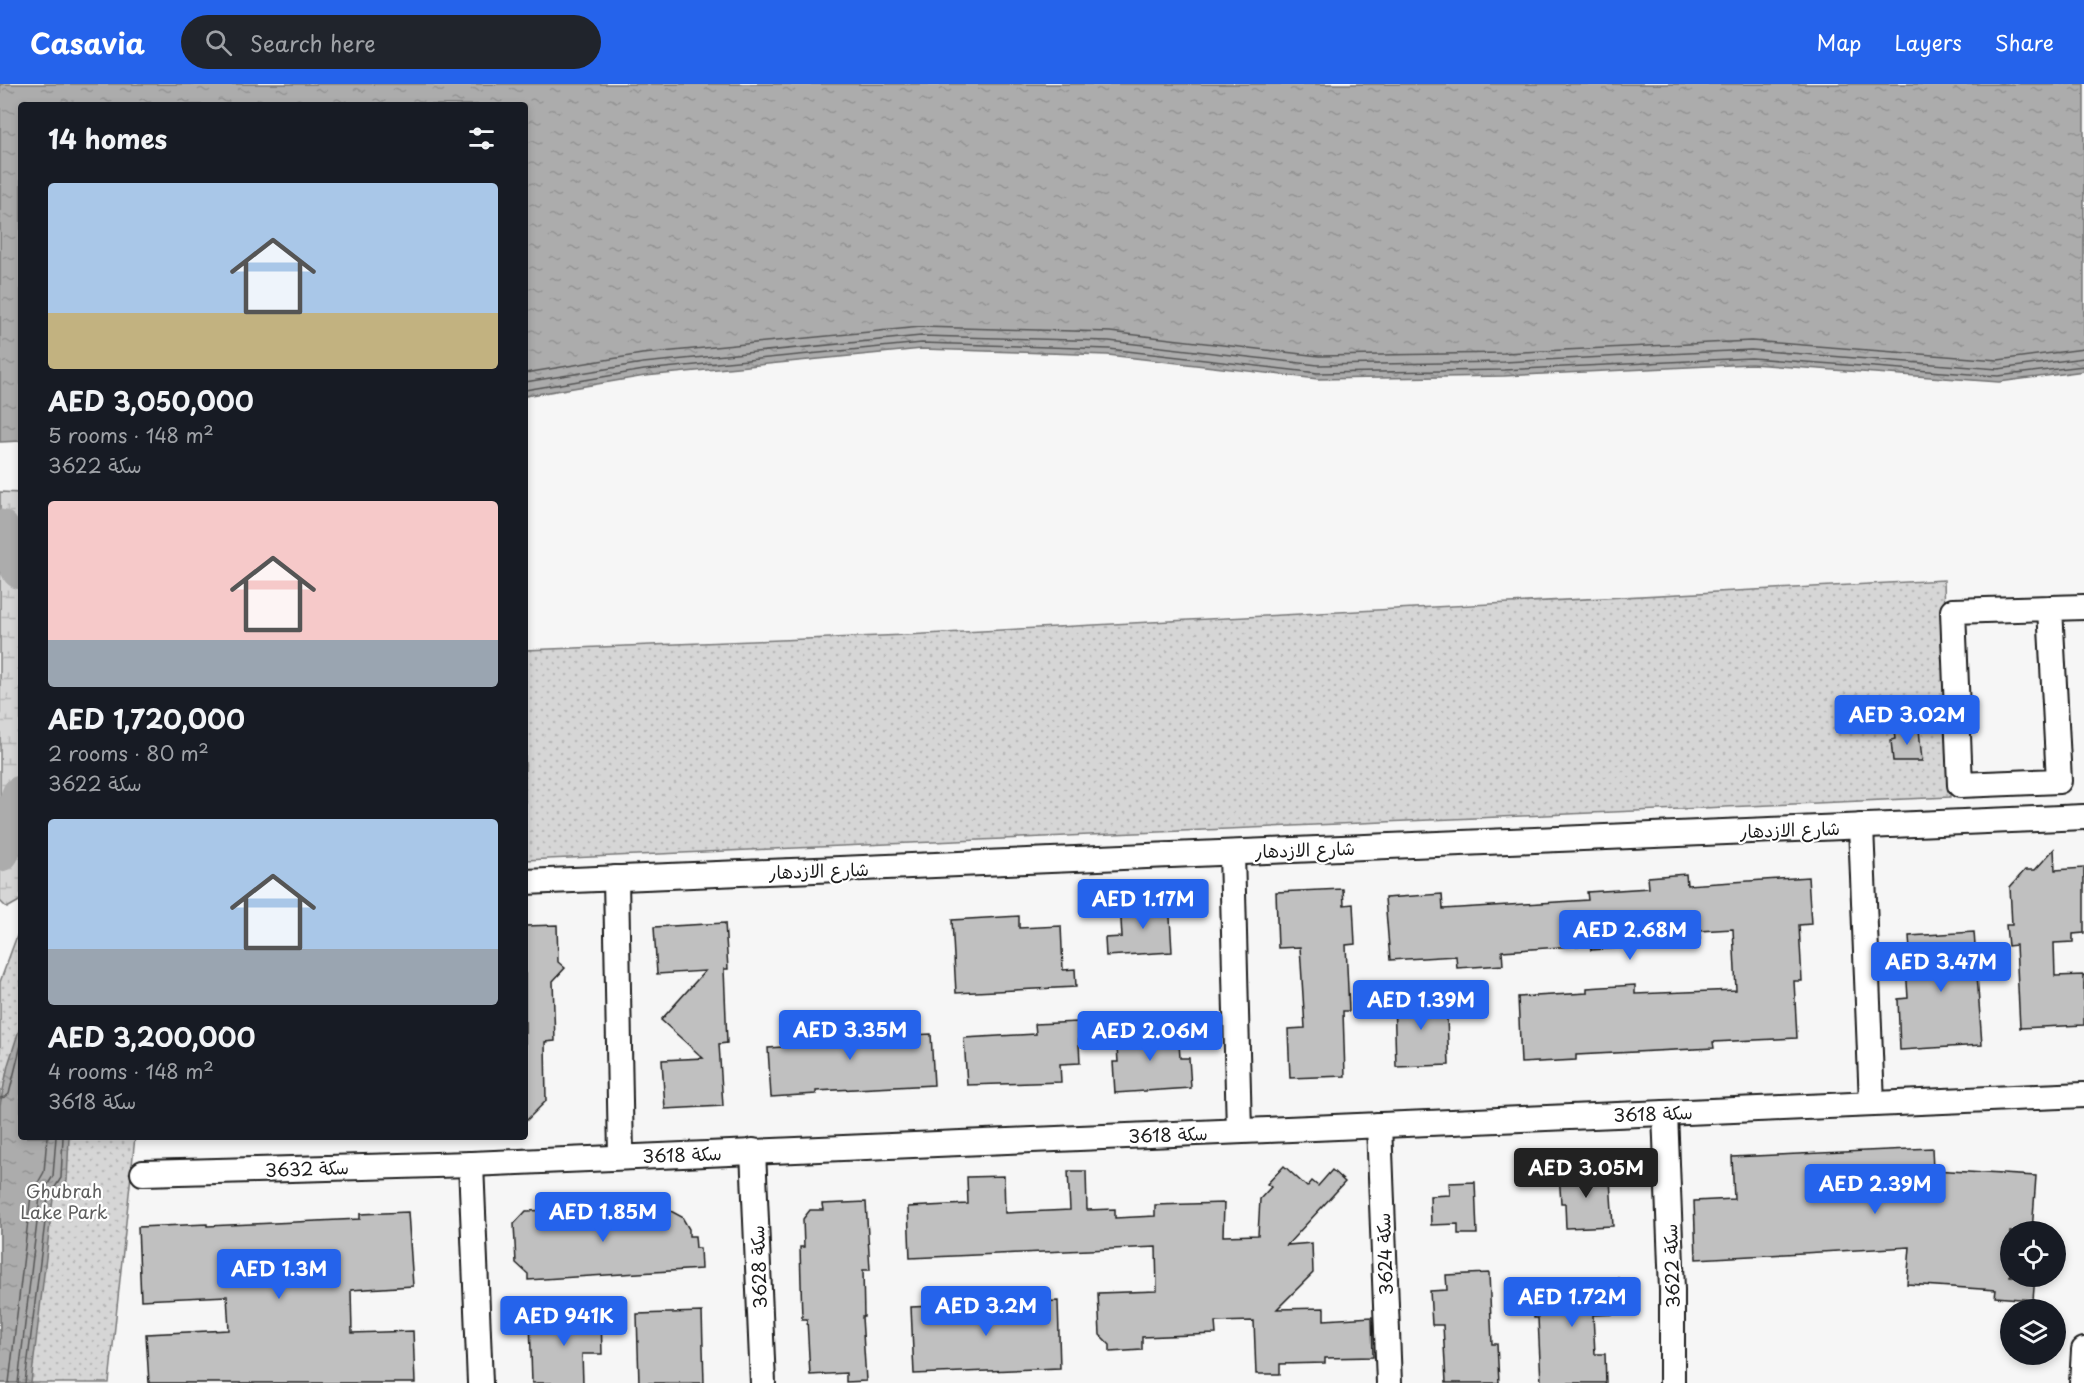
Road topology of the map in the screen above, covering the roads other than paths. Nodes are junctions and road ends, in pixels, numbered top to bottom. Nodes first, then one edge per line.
1 (2084, 607) edge
2 (2050, 608) junction
3 (2084, 817) edge
4 (1861, 826) junction
5 (1232, 853) junction
6 (616, 878) junction
7 (528, 882) edge
8 (2084, 1095) edge
9 (1872, 1104) junction
10 (1665, 1113) junction
11 (1379, 1125) junction
12 (1239, 1131) junction
13 (753, 1151) junction
14 (621, 1157) junction
15 (471, 1164) junction
16 (143, 1173) dead end
17 (2084, 1350) edge
18 (480, 1383) edge
19 (763, 1383) edge
20 (1389, 1383) edge
21 (1672, 1383) edge
22 (2082, 1383) edge

1 - 2 street
2 - 2 street
3 - 4 street, شارع الازدهار
4 - 5 street, شارع الازدهار
4 - 9 street
5 - 6 street, شارع الازدهار
5 - 12 street
6 - 7 street, شارع الازدهار
6 - 14 street
8 - 9 street, سكة 3618
9 - 10 street, سكة 3618
10 - 11 street, سكة 3618
10 - 21 street, سكة 3622
11 - 12 street, سكة 3618
11 - 20 street, سكة 3624
12 - 13 street, سكة 3618
13 - 14 street, سكة 3618
13 - 19 street, سكة 3628
14 - 15 street, سكة 3618
15 - 16 street, سكة 3632
15 - 18 street
17 - 22 street

